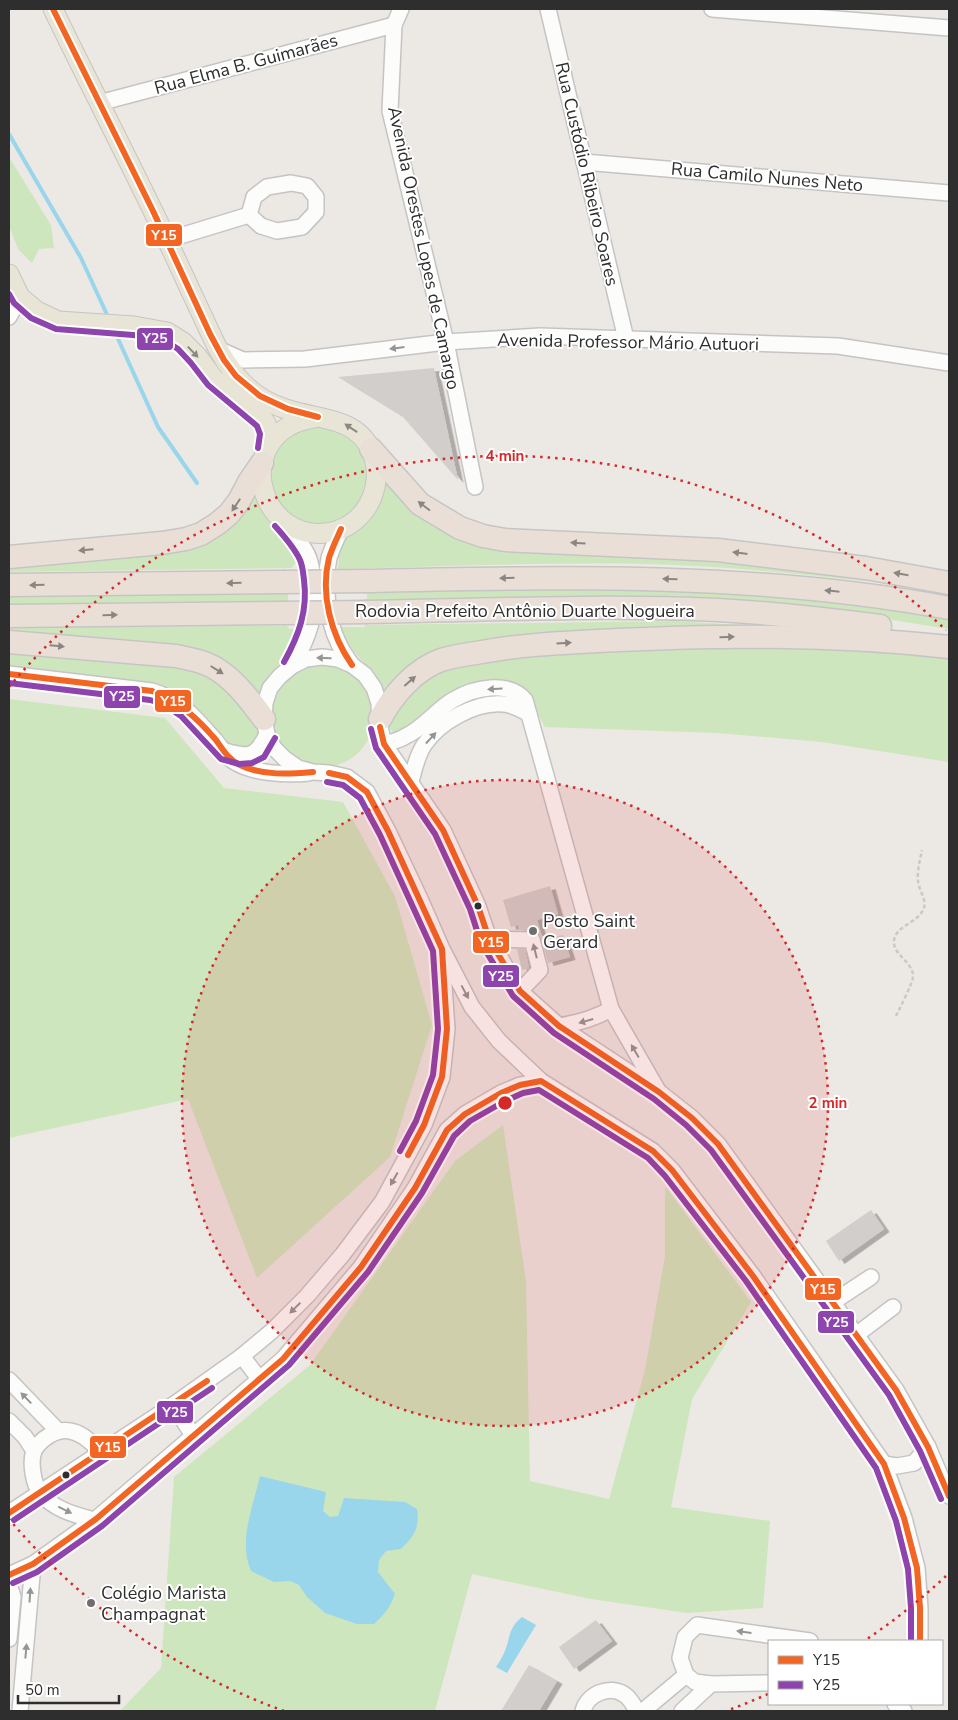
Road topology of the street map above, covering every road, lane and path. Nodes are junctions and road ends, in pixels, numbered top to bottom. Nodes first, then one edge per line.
1 (53, 9) edge
2 (401, 9) edge
3 (548, 9) edge
4 (712, 9) edge
5 (394, 25) junction
6 (949, 28) edge
7 (99, 102) junction
8 (584, 162) junction
9 (949, 192) edge
10 (249, 215) dead end
11 (167, 240) junction
12 (9, 274) edge
13 (20, 298) junction
14 (9, 317) edge
15 (626, 339) junction
16 (446, 342) junction
17 (218, 349) junction
18 (949, 351) edge
19 (942, 362) edge
20 (318, 417) junction
21 (371, 449) junction
22 (264, 456) junction
23 (475, 487) dead end
24 (282, 520) junction
25 (341, 529) junction
26 (9, 557) edge
27 (949, 583) edge
28 (9, 585) edge
29 (949, 608) edge
30 (9, 616) edge
31 (949, 637) edge
32 (9, 642) edge
33 (949, 647) edge
34 (352, 665) junction
35 (292, 666) junction
36 (9, 674) edge
37 (529, 714) junction
38 (380, 723) junction
39 (266, 726) junction
40 (384, 744) junction
41 (224, 751) junction
42 (313, 772) junction
43 (411, 782) junction
44 (922, 850) dead end
45 (489, 939) junction
46 (442, 949) junction
47 (520, 991) junction
48 (611, 1009) junction
49 (896, 1016) dead end
50 (559, 1026) junction
51 (540, 1081) junction
52 (658, 1092) junction
53 (871, 1277) dead end
54 (834, 1302) junction
55 (892, 1306) dead end
56 (856, 1335) junction
57 (242, 1356) junction
58 (9, 1380) edge
59 (260, 1380) junction
60 (173, 1406) junction
61 (9, 1423) edge
62 (58, 1431) junction
63 (193, 1435) junction
64 (928, 1446) junction
65 (34, 1451) junction
66 (102, 1452) junction
67 (884, 1464) junction
68 (40, 1492) junction
69 (949, 1496) edge
70 (9, 1513) edge
71 (94, 1520) junction
72 (33, 1564) junction
73 (9, 1575) edge
74 (9, 1584) edge
75 (9, 1639) edge
76 (803, 1640) edge
77 (920, 1640) edge
78 (686, 1675) junction
79 (768, 1683) edge
80 (711, 1684) junction
81 (20, 1711) edge
82 (583, 1711) edge
83 (637, 1711) edge
84 (642, 1711) edge
85 (682, 1711) edge

1 - 7 main road
2 - 5 street, Avenida Orestes Lopes de Camargo
3 - 8 street, Rua Custódio Ribeiro Soares
4 - 6 street
5 - 7 street, Rua Elma B. Guimarães
5 - 16 street, Avenida Orestes Lopes de Camargo
7 - 11 main road
8 - 9 street, Rua Camilo Nunes Neto
8 - 15 street, Rua Custódio Ribeiro Soares
10 - 11 street
11 - 17 main road
12 - 13 main road
13 - 14 street
13 -> 22 main road
15 - 16 street, Avenida Professor Mário Autuori
15 - 19 street, Avenida Professor Mário Autuori
16 -> 17 street, Avenida Professor Mário Autuori
16 - 23 street, Avenida Orestes Lopes de Camargo
17 - 20 main road
18 - 19 street
21 -> 20 main road
20 - 22 main road
21 - 25 main road
27 -> 21 highway
22 - 24 main road
22 -> 26 highway
24 - 25 main road
24 - 35 street
25 - 34 street
29 -> 28 highway, Rodovia Prefeito Antônio Duarte Nogueira, bridge
30 -> 31 highway, Rodovia Prefeito Antônio Duarte Nogueira, bridge
32 -> 39 highway
38 -> 33 highway
34 -> 35 street
34 - 38 street
35 - 39 street
36 - 41 street
37 -> 40 street
43 -> 37 street
37 - 48 street
38 - 40 street
39 - 41 street
39 - 42 street
40 - 43 street
41 - 42 street
42 - 46 street
43 - 45 street
44 - 49 path
45 - 47 street
47 -> 45 street
46 -> 51 street
46 -> 57 street
47 - 50 street
48 -> 50 street
52 -> 48 street
50 - 52 street
51 - 59 street
51 - 67 street
52 - 54 street
53 - 54 street
54 - 56 street
55 - 56 street
56 - 64 street
57 - 59 street
57 - 60 street
62 -> 58 street
59 - 63 street
60 - 63 street
60 - 66 street
61 - 65 street
62 - 65 street
62 - 66 street
63 - 71 street
64 - 67 street
64 - 69 street
65 - 68 street
66 - 68 street
67 - 77 street
68 - 70 street
68 -> 71 street
71 - 72 street
72 - 73 street
81 -> 72 street
74 - 75 street
76 -> 78 street
78 - 80 street
78 - 84 street
79 - 80 street
80 - 85 street
82 - 83 street

